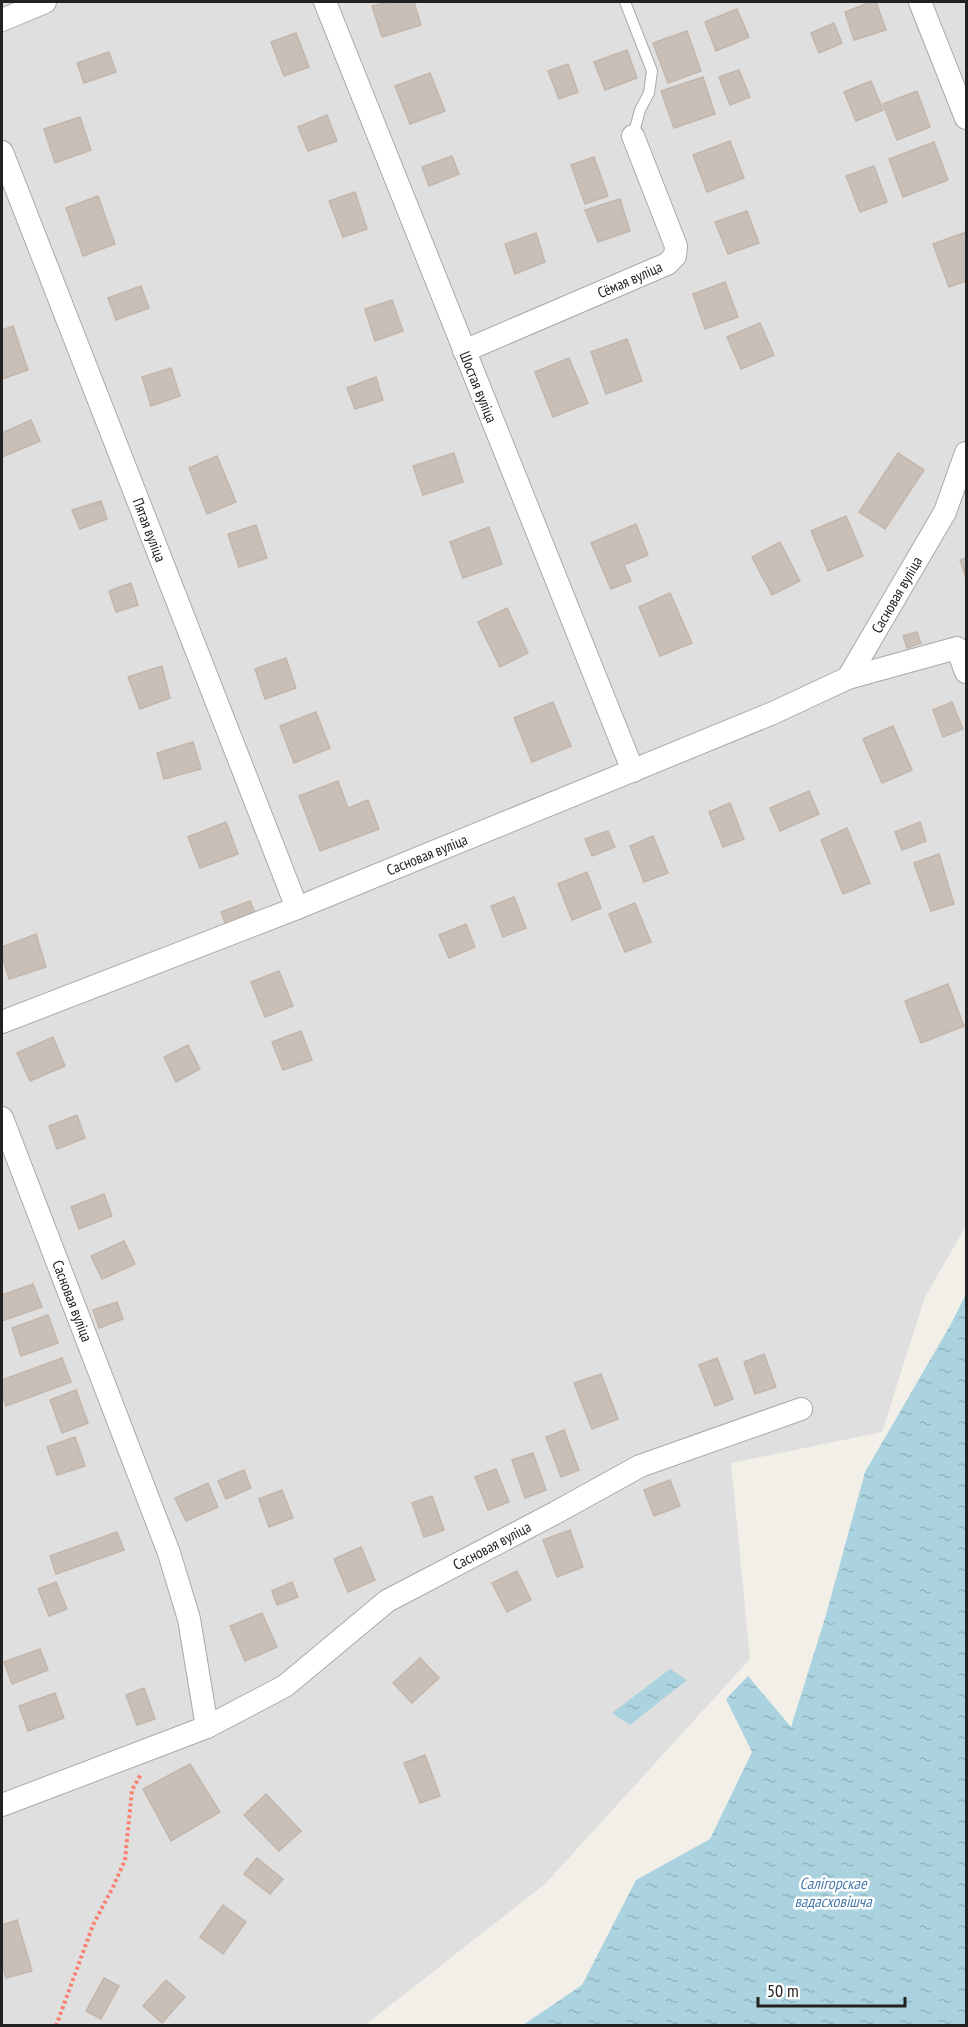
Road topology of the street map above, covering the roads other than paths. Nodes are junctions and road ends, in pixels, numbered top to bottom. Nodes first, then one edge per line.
1 (45, 2) edge
2 (325, 2) edge
3 (625, 2) edge
4 (920, 2) edge
5 (2, 20) edge
6 (966, 118) edge
7 (633, 136) joint
8 (2, 152) edge
9 (464, 351) junction
10 (966, 453) edge
11 (966, 672) edge
12 (848, 678) junction
13 (633, 771) junction
14 (297, 908) junction
15 (2, 1022) edge
16 (2, 1118) edge
17 (801, 1409) dead end
18 (207, 1727) junction
19 (2, 1805) edge

1 - 5 street
2 - 9 street, Шостая вуліца
3 - 7 lane
4 - 6 street
7 - 9 street, Сёмая вуліца
8 - 14 street, Пятая вуліца
9 - 13 street, Шостая вуліца
10 - 12 street, Сасновая вуліца
11 - 12 street, Сасновая вуліца
12 - 13 street, Сасновая вуліца
13 - 14 street, Сасновая вуліца
14 - 15 street, Сасновая вуліца
16 - 18 street, Сасновая вуліца
17 - 18 street, Сасновая вуліца
18 - 19 street, Сасновая вуліца

